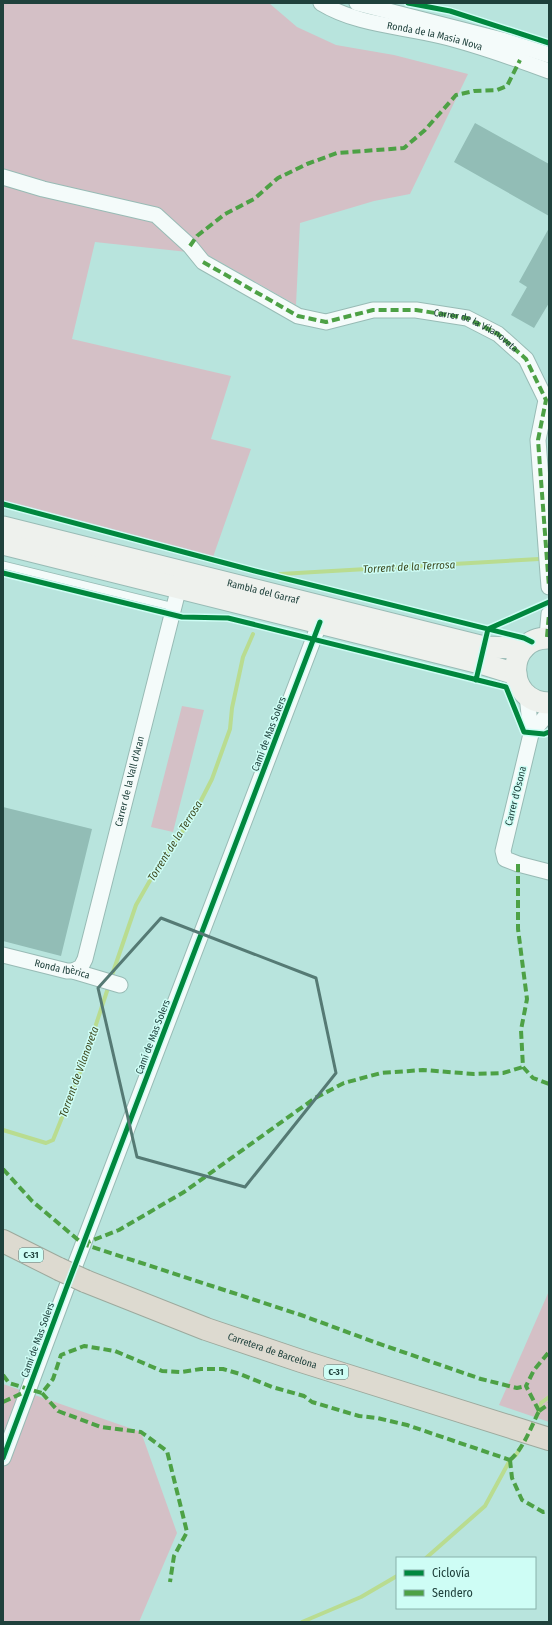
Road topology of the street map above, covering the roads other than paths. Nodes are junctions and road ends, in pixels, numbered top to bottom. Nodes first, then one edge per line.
1 (321, 3) edge
2 (357, 3) edge
3 (549, 55) edge
4 (549, 71) edge
5 (3, 177) edge
6 (3, 527) edge
7 (3, 544) edge
8 (3, 565) edge
9 (179, 587) junction
10 (549, 587) edge
11 (268, 601) junction
12 (174, 607) junction
13 (549, 614) edge
14 (320, 622) junction
15 (548, 637) edge
16 (524, 648) junction
17 (516, 674) junction
18 (527, 696) junction
19 (549, 703) edge
20 (549, 712) edge
21 (531, 734) junction
22 (549, 872) edge
23 (3, 955) edge
24 (73, 971) junction
25 (120, 985) dead end
26 (3, 1241) edge
27 (535, 1434) edge
28 (3, 1458) edge

1 - 4 street, Ronda de la Masia Nova
2 - 3 street, Ronda de la Masia Nova
5 - 10 street, Carrer de la Vilanoveta
6 - 11 street, Rambla del Garraf
7 - 9 street, Rambla del Garraf
8 - 12 lane
9 - 11 street, Rambla del Garraf
9 - 12 street, Carrer de la Vall d'Aran
11 - 14 street, Rambla del Garraf
11 - 16 street, Rambla del Garraf
12 - 24 street, Carrer de la Vall d'Aran
13 - 15 street
14 - 17 street, Rambla del Garraf
14 - 28 street, Camí de Mas Solers
15 - 16 street
16 - 17 street
17 - 18 street
18 - 19 street
18 - 21 street, Carrer d'Osona
20 - 21 street, Carrer d'Osona
21 - 22 street, Carrer d'Osona
23 - 24 street, Ronda Ibèrica
24 - 25 street, Ronda Ibèrica
26 - 27 highway, Carretera de Barcelona / C-31, bridge

